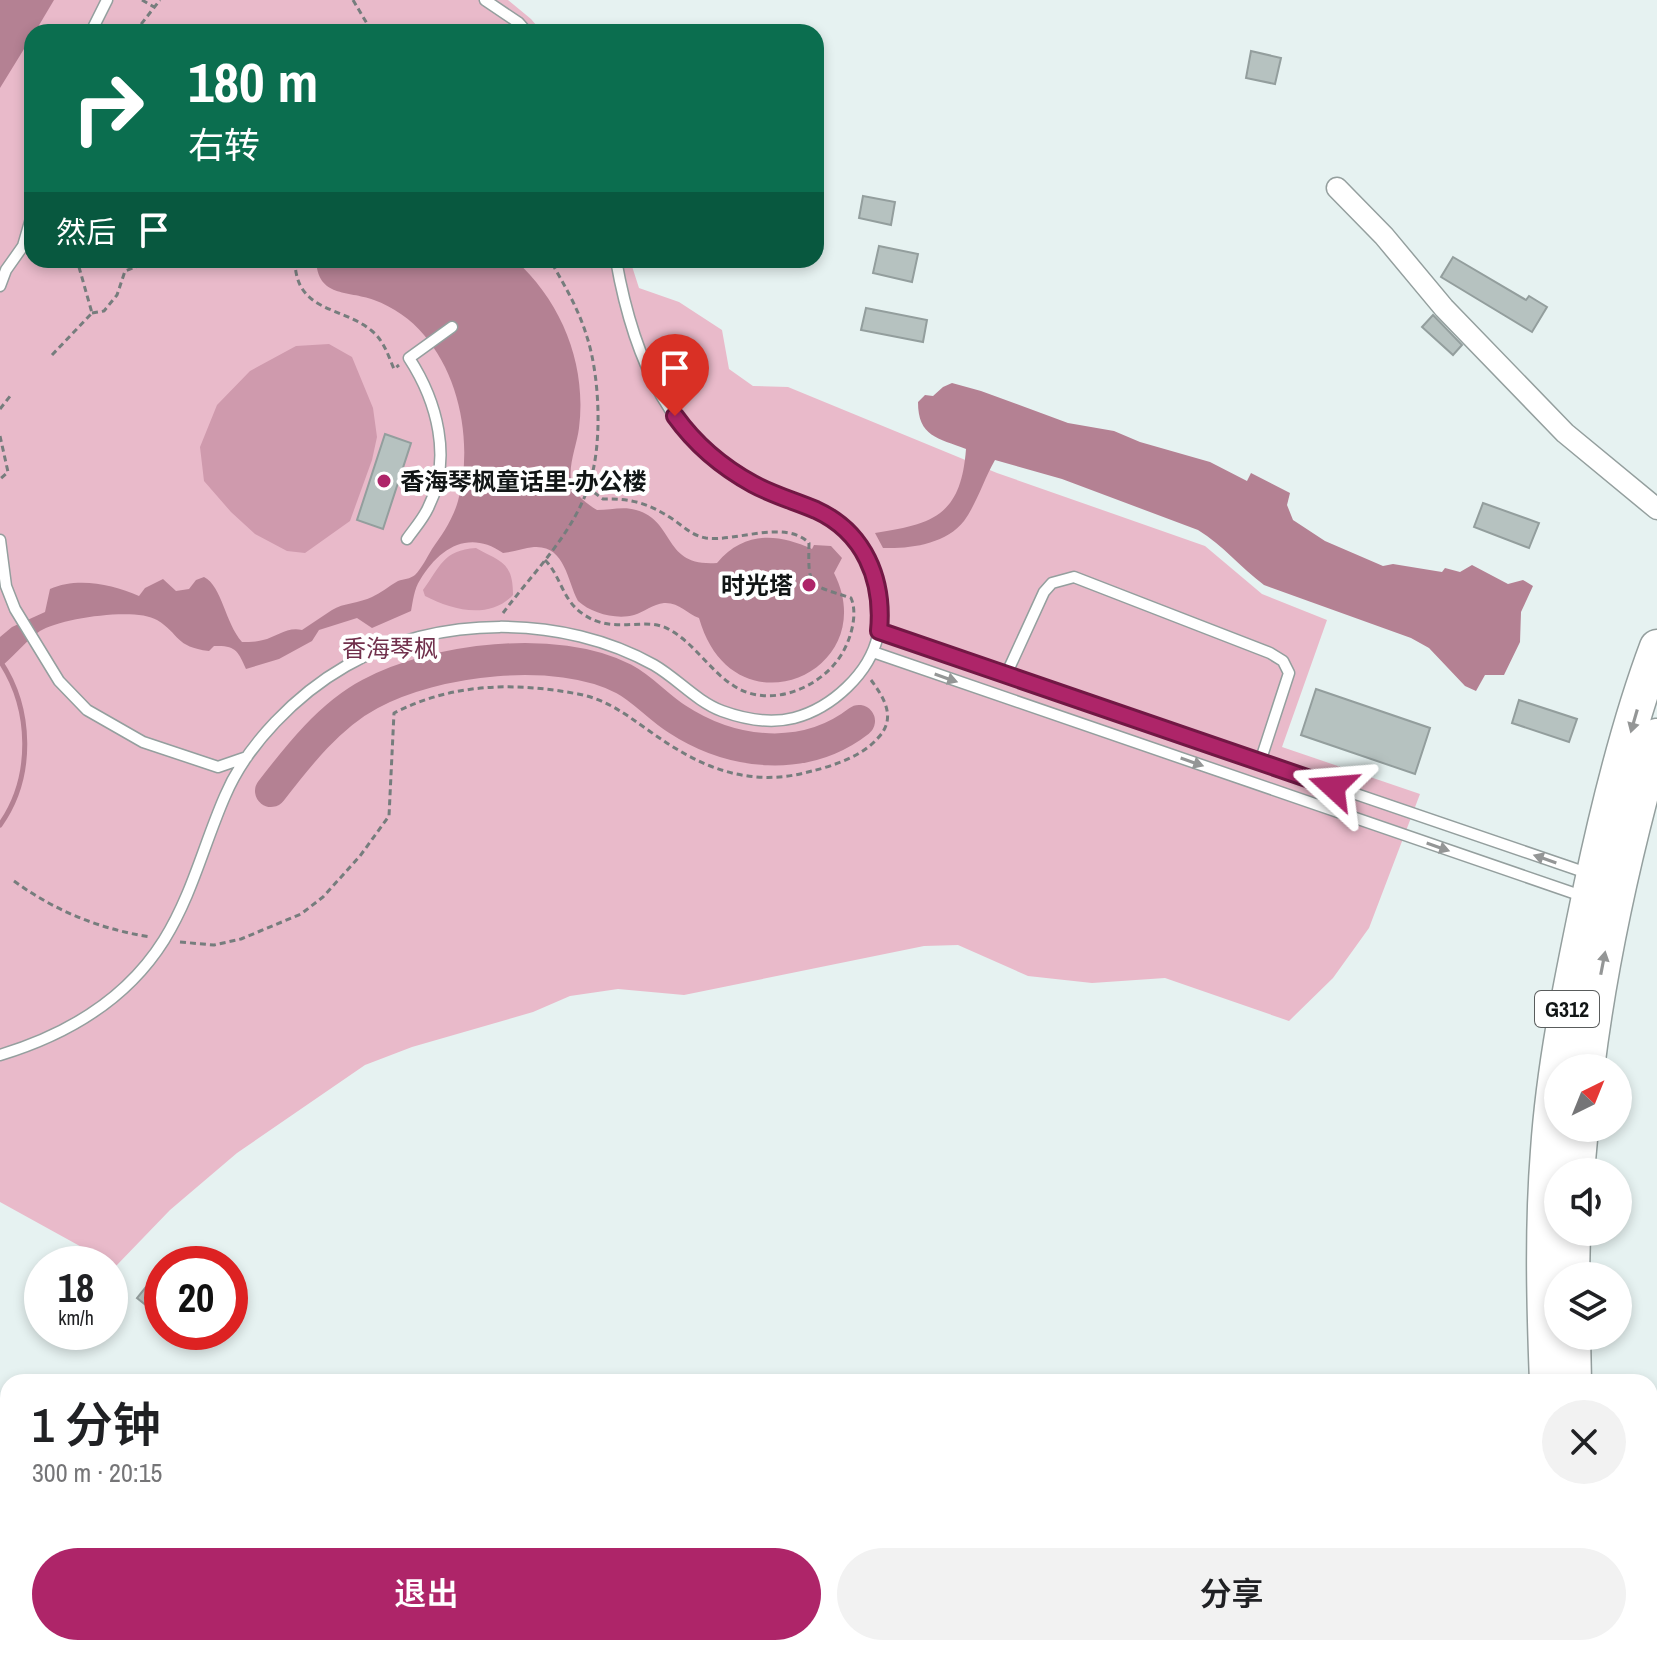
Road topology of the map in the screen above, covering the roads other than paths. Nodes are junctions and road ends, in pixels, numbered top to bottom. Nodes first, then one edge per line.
1 (107, 0) edge
2 (485, 0) edge
3 (95, 24) edge
4 (520, 24) edge
5 (1337, 188) dead end
6 (24, 243) edge
7 (618, 268) edge
8 (3, 270) edge
9 (0, 286) edge
10 (452, 327) dead end
11 (1657, 509) edge
12 (407, 539) dead end
13 (0, 540) edge
14 (879, 631) junction
15 (1657, 647) edge
16 (873, 652) junction
17 (1006, 675) junction
18 (1657, 736) edge
19 (249, 756) junction
20 (1260, 762) junction
21 (1604, 890) junction
22 (1589, 1054) edge
23 (0, 1055) edge
24 (1573, 1350) edge
25 (1547, 1374) edge
26 (1574, 1374) edge

1 - 3 lane
2 - 4 lane
5 - 11 street
6 - 8 lane
7 - 14 lane
8 - 9 lane
10 - 12 lane
13 - 19 lane
14 - 16 lane
14 - 17 lane
15 -> 21 highway, G312
16 - 19 lane
16 -> 21 lane
17 - 20 lane
17 - 20 lane
18 - 21 highway, G312
19 - 23 lane
21 -> 20 lane
22 -> 21 highway, G312
21 - 25 highway, G312
24 - 26 highway

